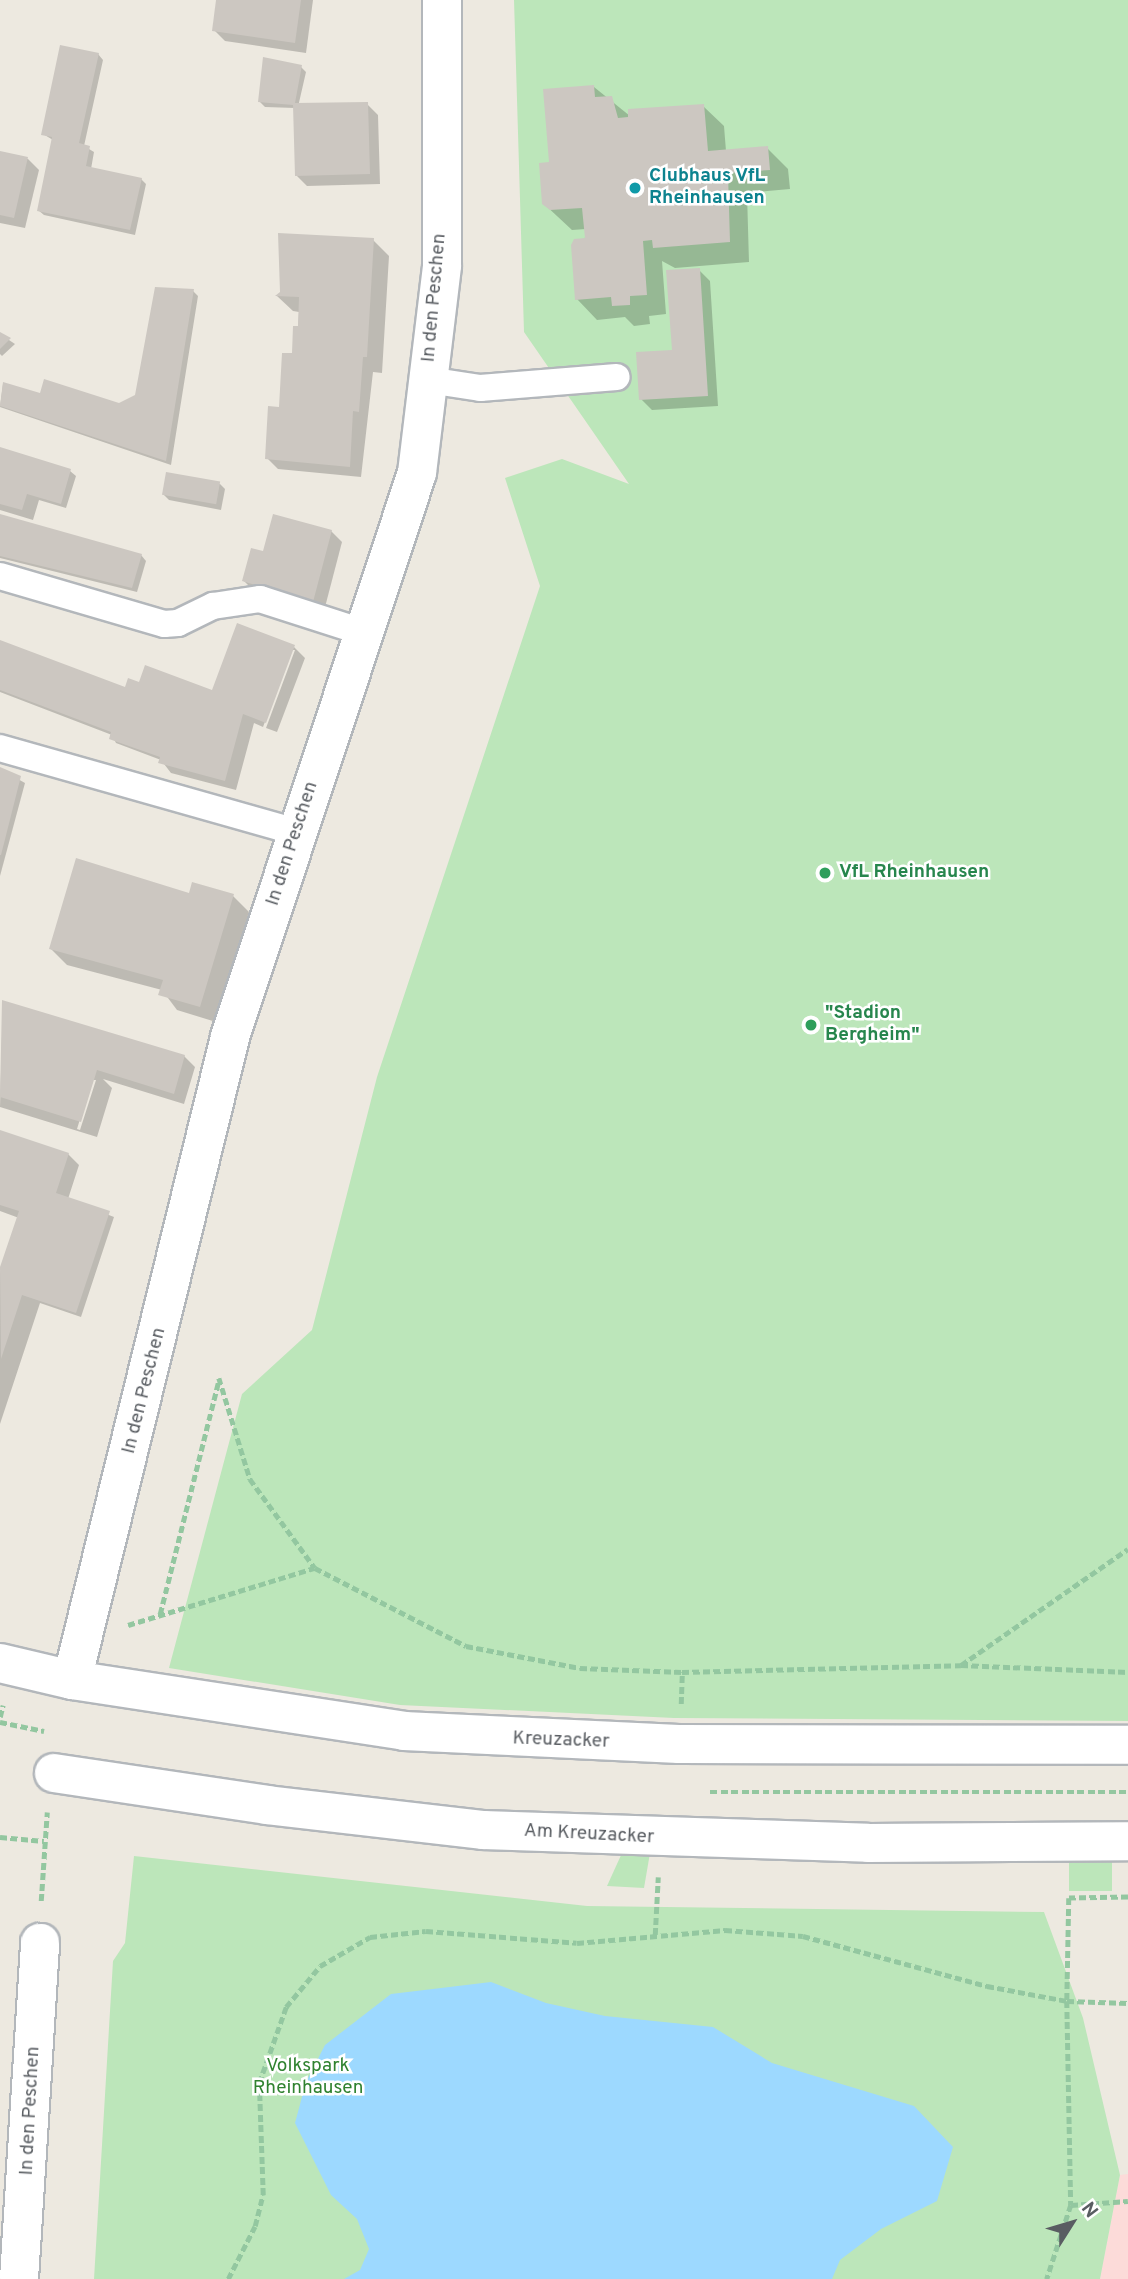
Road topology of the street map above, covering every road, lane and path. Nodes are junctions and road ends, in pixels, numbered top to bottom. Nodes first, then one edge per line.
1 (442, 0) edge
2 (617, 377) dead end
3 (428, 380) junction
4 (0, 576) edge
5 (363, 632) junction
6 (0, 748) edge
7 (298, 832) junction
8 (314, 1568) junction
9 (160, 1614) junction
10 (82, 1640) junction
11 (0, 1663) edge
12 (961, 1665) dead end
13 (682, 1672) dead end
14 (1128, 1672) edge
15 (72, 1680) junction
16 (668, 1703) dead end
17 (695, 1703) dead end
18 (1128, 1745) edge
19 (54, 1773) joint
20 (0, 1838) edge
21 (44, 1841) junction
22 (1128, 1841) edge
23 (1128, 1897) edge
24 (40, 1943) joint
25 (1067, 2001) junction
26 (1128, 2003) edge
27 (1128, 2201) edge
28 (1071, 2205) junction
29 (19, 2279) edge
30 (228, 2279) edge
31 (1047, 2279) edge

1 - 3 street, In den Peschen
2 - 3 lane
3 - 5 street, In den Peschen
4 - 5 lane
5 - 7 street, In den Peschen
6 - 7 lane
7 - 10 street, In den Peschen
8 - 9 path
8 - 9 path
8 - 13 path
9 - 10 path
10 - 15 street, In den Peschen
11 - 15 street, Kreuzacker
12 - 14 path
15 - 18 street, Kreuzacker
16 - 17 path
19 - 21 path
19 - 22 street, Am Kreuzacker
20 - 21 path
21 - 24 path
23 - 25 path
24 - 29 street, In den Peschen
25 - 26 path
25 - 28 path
25 - 30 path
27 - 28 path
28 - 31 path

